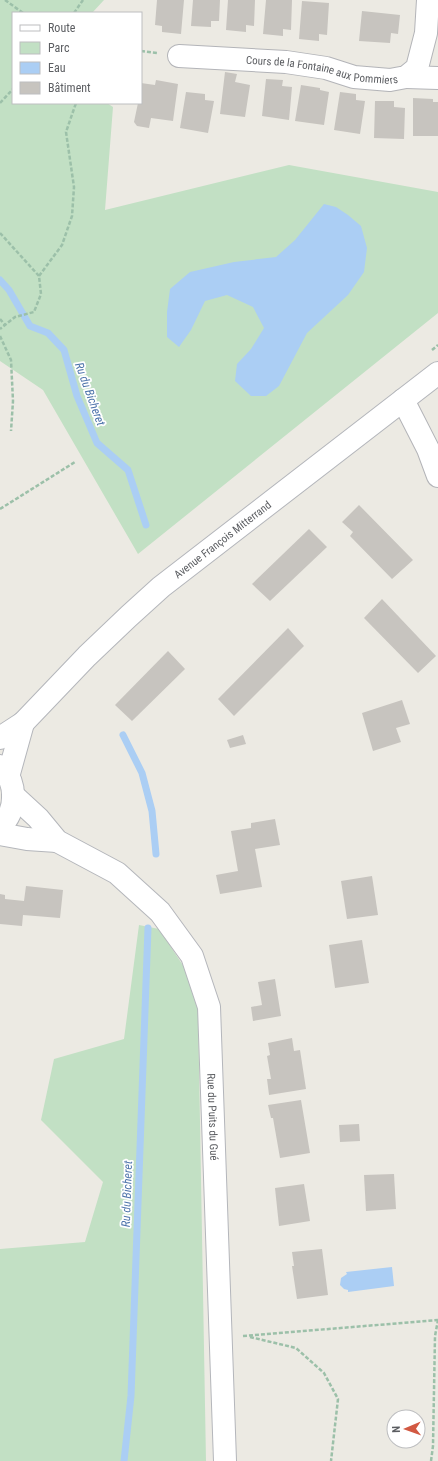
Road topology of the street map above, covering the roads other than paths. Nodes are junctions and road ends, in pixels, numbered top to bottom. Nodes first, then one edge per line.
1 (428, 0) edge
2 (179, 56) dead end
3 (406, 77) junction
4 (438, 78) edge
5 (438, 373) edge
6 (403, 400) junction
7 (438, 476) edge
8 (23, 723) junction
9 (0, 738) edge
10 (7, 779) edge
11 (0, 827) edge
12 (0, 834) edge
13 (57, 841) junction
14 (225, 1461) edge

1 - 3 main road, Cours de la Fontaine aux Pommiers
2 - 3 main road, Cours de la Fontaine aux Pommiers
3 - 4 main road
5 - 6 main road, Avenue François Mitterrand
6 - 7 main road
6 - 8 main road, Avenue François Mitterrand
8 - 9 main road, Avenue François Mitterrand
8 - 10 main road
10 - 11 main road
10 - 13 main road, Rue du Puits du Gué
12 - 13 main road, Rue du Puits du Gué
13 - 14 main road, Rue du Puits du Gué

